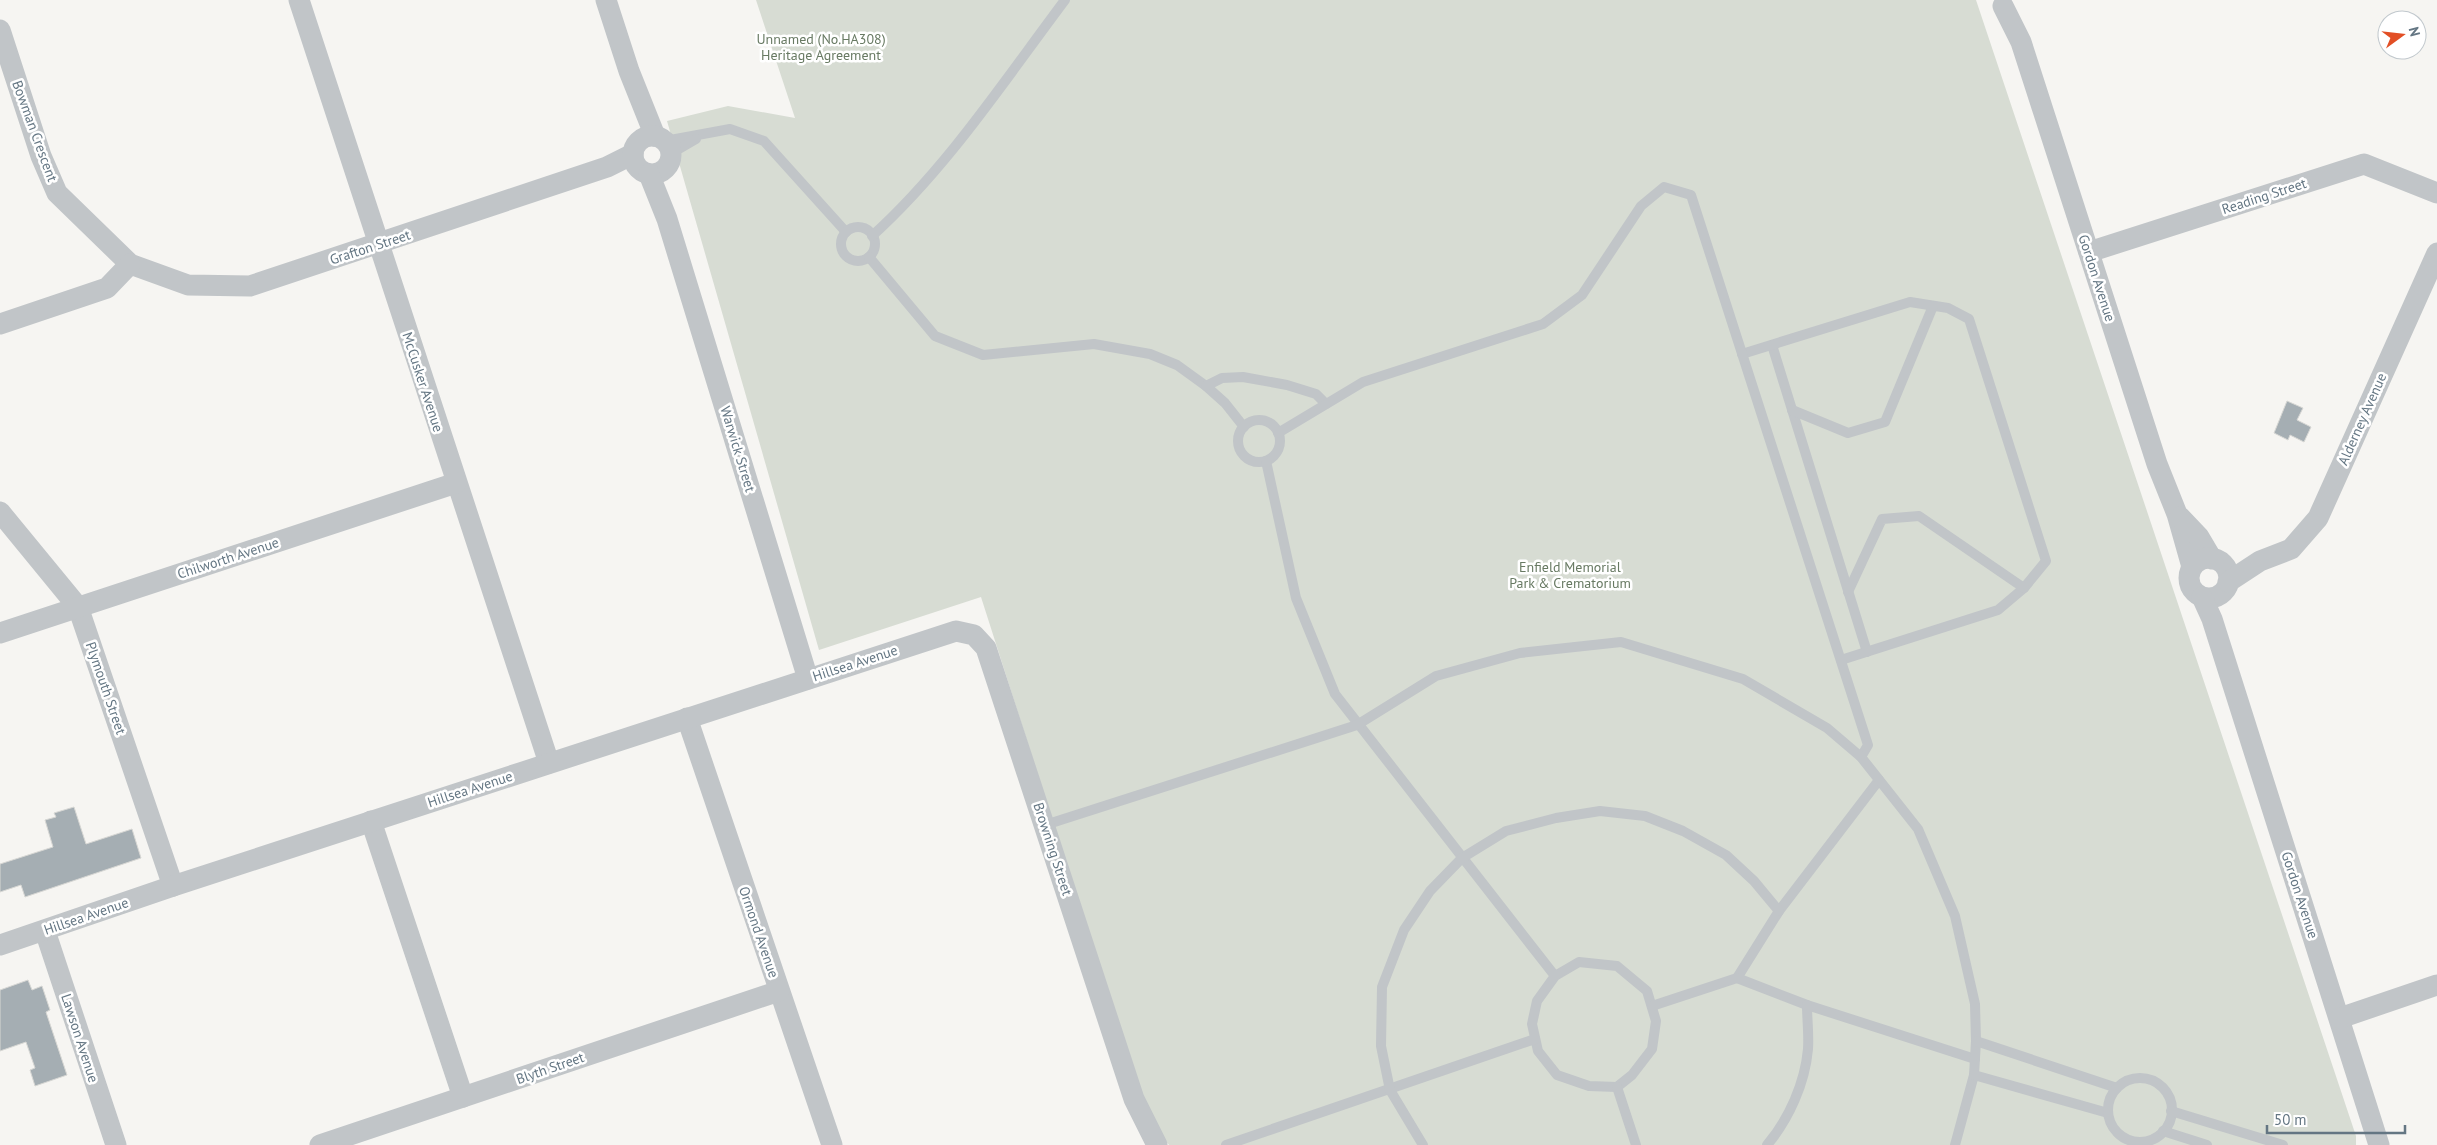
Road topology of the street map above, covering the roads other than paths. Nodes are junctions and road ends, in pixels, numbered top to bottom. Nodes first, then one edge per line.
1 (298, 0) edge
2 (606, 0) edge
3 (1065, 0) edge
4 (2007, 2) edge
5 (0, 30) edge
6 (652, 154) junction
7 (2437, 194) edge
8 (846, 232) junction
9 (872, 236) junction
10 (378, 245) junction
11 (2089, 252) junction
12 (2437, 252) edge
13 (869, 257) junction
14 (130, 264) junction
15 (1934, 306) junction
16 (0, 324) edge
17 (1772, 344) junction
18 (1742, 354) junction
19 (1206, 386) junction
20 (1326, 404) junction
21 (1792, 410) junction
22 (1244, 427) junction
23 (1278, 432) junction
24 (1266, 461) junction
25 (456, 483) junction
26 (0, 512) edge
27 (2176, 514) junction
28 (2192, 567) junction
29 (2217, 580) junction
30 (2024, 588) junction
31 (1848, 592) junction
32 (78, 607) junction
33 (0, 633) edge
34 (942, 635) joint
35 (1867, 652) junction
36 (1841, 660) junction
37 (808, 679) junction
38 (687, 718) junction
39 (1357, 725) junction
40 (1861, 757) junction
41 (549, 763) junction
42 (1879, 780) junction
43 (371, 821) junction
44 (1045, 825) junction
45 (1462, 858) junction
46 (173, 886) junction
47 (1779, 911) junction
48 (45, 930) junction
49 (0, 945) edge
50 (1555, 976) junction
51 (1737, 978) junction
52 (2437, 986) edge
53 (780, 991) junction
54 (1807, 1005) junction
55 (1652, 1006) junction
56 (2340, 1018) junction
57 (1535, 1039) junction
58 (1976, 1041) junction
59 (1975, 1059) junction
60 (1974, 1075) junction
61 (1617, 1087) junction
62 (2117, 1088) junction
63 (1390, 1090) junction
64 (464, 1097) junction
65 (1134, 1099) junction
66 (2171, 1111) junction
67 (2108, 1113) junction
68 (2164, 1131) junction
69 (2376, 1141) edge
70 (116, 1145) edge
71 (320, 1145) edge
72 (832, 1145) edge
73 (1142, 1145) edge
74 (1157, 1145) edge
75 (1226, 1145) edge
76 (1423, 1145) edge
77 (1636, 1145) edge
78 (1767, 1145) edge
79 (1955, 1145) edge
80 (2207, 1145) edge
81 (2283, 1145) edge

1 - 10 street, McCusker Avenue
2 - 6 street, Warwick Street
3 - 9 lane
4 - 11 street, Gordon Avenue
5 - 14 street, Bowman Crescent
6 - 8 lane
6 - 10 street, Grafton Street
6 - 37 street, Warwick Street
7 - 11 street, Reading Street
8 - 9 lane
8 - 13 lane
9 - 13 lane
10 - 14 street, Grafton Street
10 - 25 street, McCusker Avenue
11 - 27 street, Gordon Avenue
12 - 29 street, Alderney Avenue
13 - 19 lane
14 - 16 street
15 - 17 lane
15 - 21 lane
15 - 30 lane
17 - 18 lane
17 - 21 lane
18 - 20 lane
18 - 36 lane
19 - 20 lane
19 - 22 lane
20 - 23 lane
21 - 31 lane
22 - 23 lane
22 - 24 lane
23 - 24 lane
24 - 39 lane
25 - 32 street, Chilworth Avenue
25 - 41 street, McCusker Avenue
26 - 32 street, Plymouth Street
27 - 28 street, Gordon Avenue
27 - 29 street, Gordon Avenue
28 - 29 street, Alderney Avenue
28 - 29 street, Gordon Avenue
29 - 56 street, Gordon Avenue
30 - 31 lane
30 - 35 lane
31 - 35 lane
32 - 33 street, Chilworth Avenue
32 - 46 street, Plymouth Street
34 - 37 street, Hillsea Avenue
34 - 44 street, Browning Street
35 - 36 lane
36 - 40 lane
37 - 38 street, Hillsea Avenue
38 - 41 street, Hillsea Avenue
38 - 53 street, Ormond Avenue
39 - 40 lane
39 - 44 lane
39 - 45 lane
40 - 42 lane
41 - 43 street, Hillsea Avenue
42 - 47 lane
42 - 58 lane
43 - 46 street, Hillsea Avenue
43 - 64 street
44 - 65 street, Browning Street
45 - 47 lane
45 - 50 lane
45 - 63 lane
46 - 48 street, Hillsea Avenue
47 - 51 lane
48 - 49 street, Hillsea Avenue
48 - 70 street, Lawson Avenue
50 - 55 lane
50 - 57 lane
51 - 54 lane
51 - 55 lane
52 - 56 street
53 - 64 street, Blyth Street
53 - 72 street, Ormond Avenue
54 - 59 lane
54 - 78 lane
55 - 61 lane
56 - 69 street, Gordon Avenue
57 - 61 lane
57 - 63 lane
58 - 59 lane
58 - 62 lane
59 - 60 lane
60 - 67 lane
60 - 79 lane
61 - 77 lane
62 - 66 lane
62 - 67 lane
63 - 75 lane
63 - 76 lane
64 - 71 street, Blyth Street
65 - 73 street, Browning Street
65 - 74 street, Browning Street
66 - 68 lane
66 - 81 lane
67 - 68 lane
68 - 80 lane

